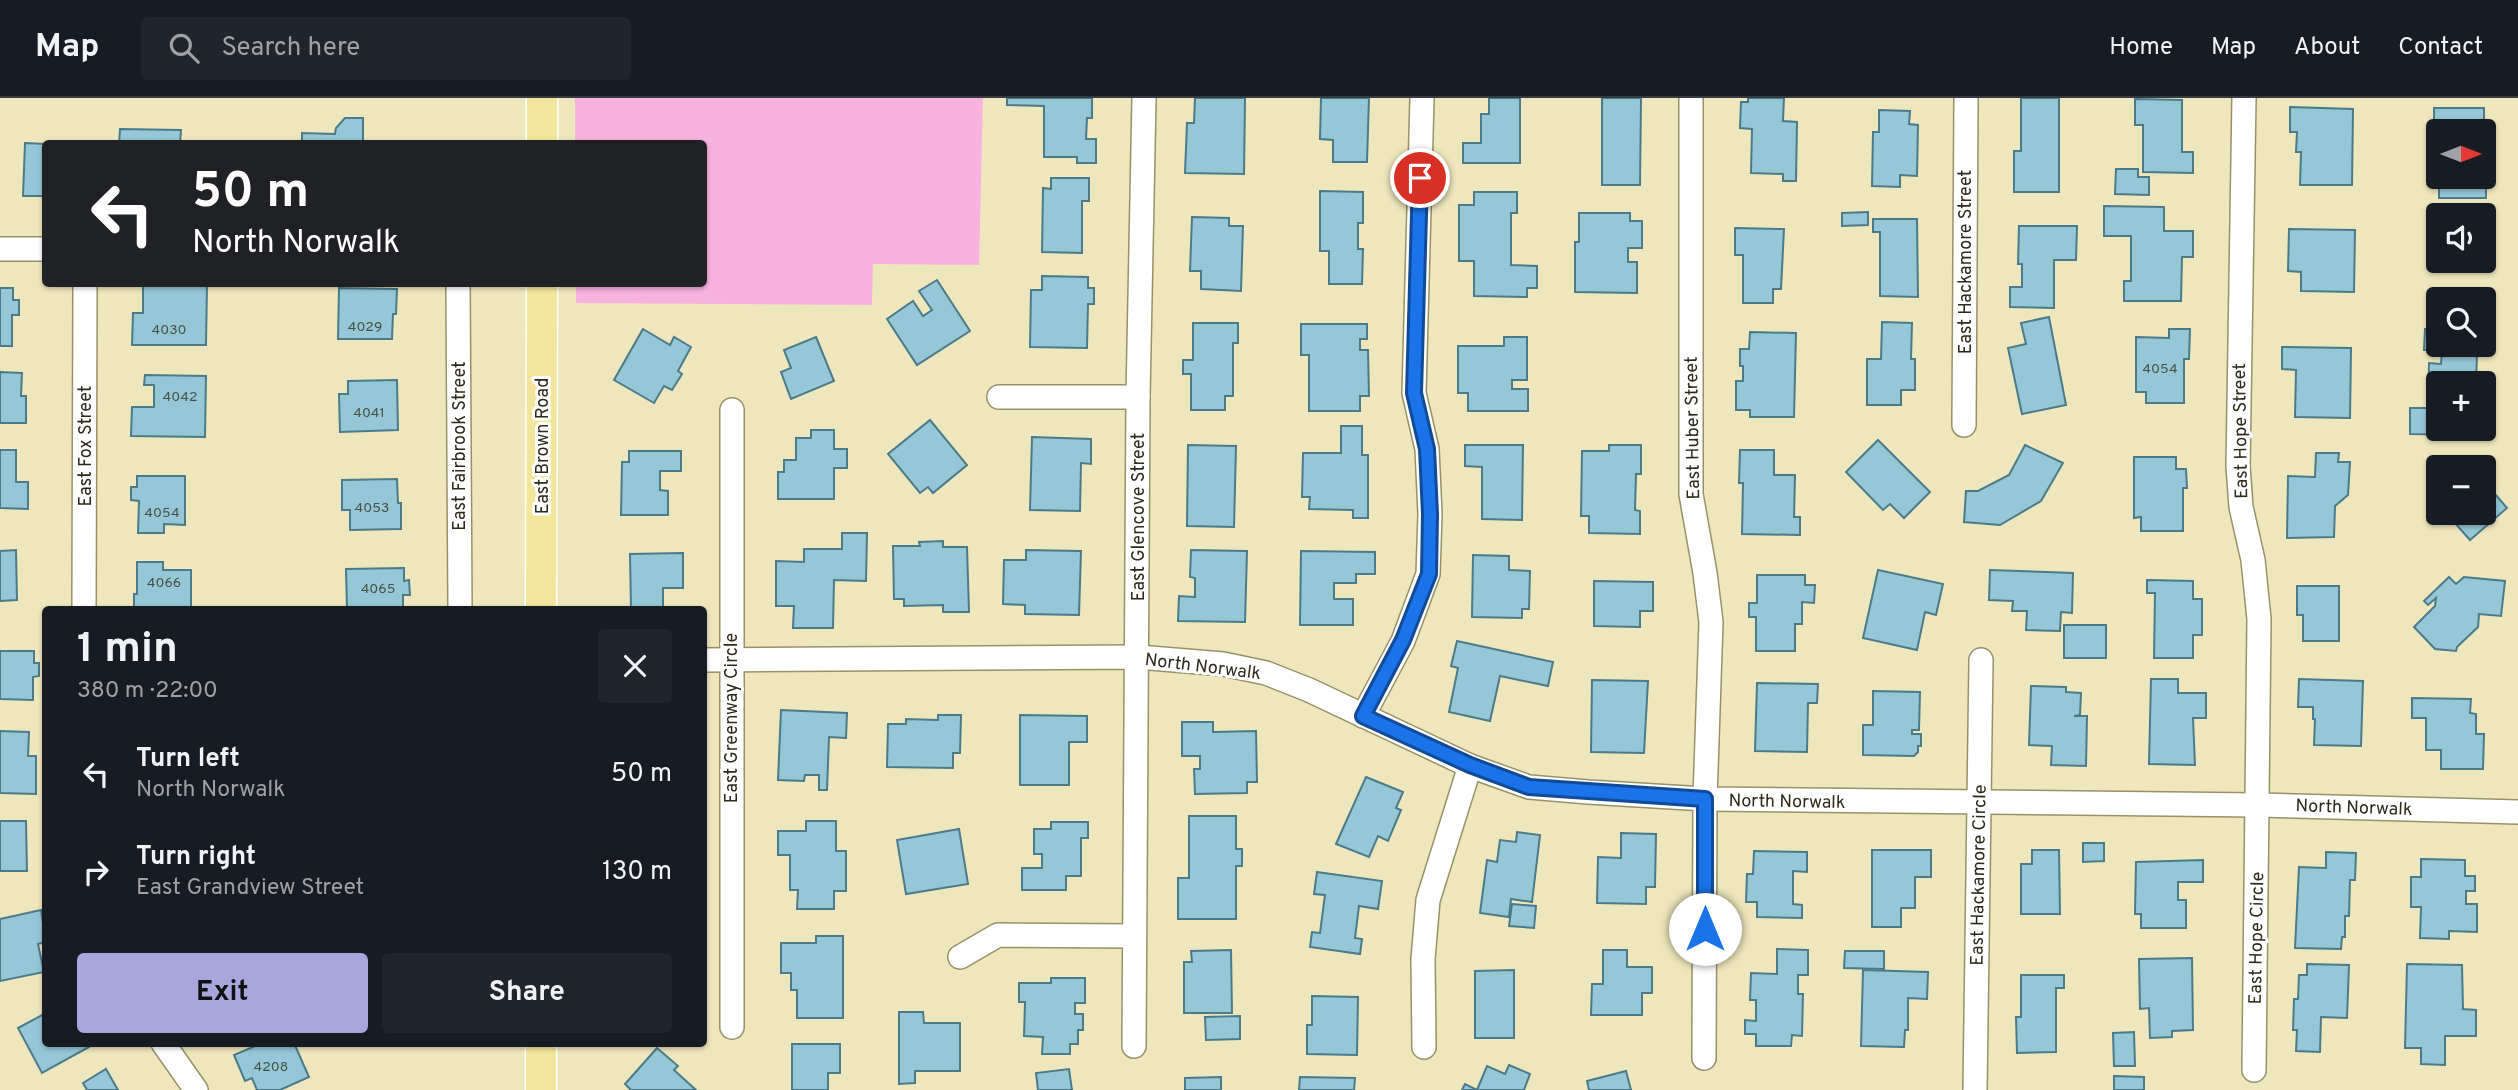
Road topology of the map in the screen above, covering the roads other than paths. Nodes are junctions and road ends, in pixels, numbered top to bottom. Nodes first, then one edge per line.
1 (542, 98) edge
2 (1144, 98) edge
3 (1422, 98) edge
4 (1691, 98) edge
5 (1966, 98) edge
6 (2244, 98) edge
7 (542, 140) edge
8 (0, 249) edge
9 (42, 249) edge
10 (85, 287) edge
11 (458, 287) edge
12 (542, 287) edge
13 (999, 397) dead end
14 (1139, 397) junction
15 (732, 410) dead end
16 (1964, 425) dead end
17 (85, 606) edge
18 (460, 606) edge
19 (541, 606) edge
20 (1138, 657) junction
21 (707, 660) edge
22 (730, 660) junction
23 (1980, 660) dead end
24 (1363, 716) junction
25 (1470, 765) junction
26 (1705, 799) junction
27 (1979, 803) junction
28 (2258, 805) junction
29 (2518, 812) edge
30 (1134, 936) junction
31 (960, 957) dead end
32 (732, 1027) dead end
33 (1134, 1046) dead end
34 (1424, 1046) dead end
35 (166, 1047) edge
36 (541, 1047) edge
37 (1704, 1058) dead end
38 (2254, 1070) dead end
39 (196, 1090) edge
40 (541, 1090) edge
41 (1975, 1090) edge

1 - 7 main road
2 - 14 street, East Glencove Street
3 - 24 street
4 - 26 street, East Huber Street
5 - 16 street, East Hackamore Street
6 - 28 street, East Hope Street
8 - 9 street
10 - 17 street, East Fox Street
11 - 18 street, East Fairbrook Street
12 - 19 main road, East Brown Road
13 - 14 street
14 - 20 street, East Glencove Street
15 - 22 street, East Greenway Circle
20 - 22 street, North Norwalk
20 - 24 street, North Norwalk
20 - 30 street, East Glencove Street
21 - 22 street, North Norwalk
22 - 32 street, East Greenway Circle
23 - 27 street, East Hackamore Circle
24 - 25 street, North Norwalk
25 - 26 street, North Norwalk
25 - 34 street
26 - 27 street, North Norwalk
26 - 37 street, East Huber Street
27 - 28 street, North Norwalk
27 - 41 street, East Hackamore Circle
28 - 29 street, North Norwalk
28 - 38 street, East Hope Circle
30 - 31 street
30 - 33 street, East Glencove Street
35 - 39 street
36 - 40 main road

